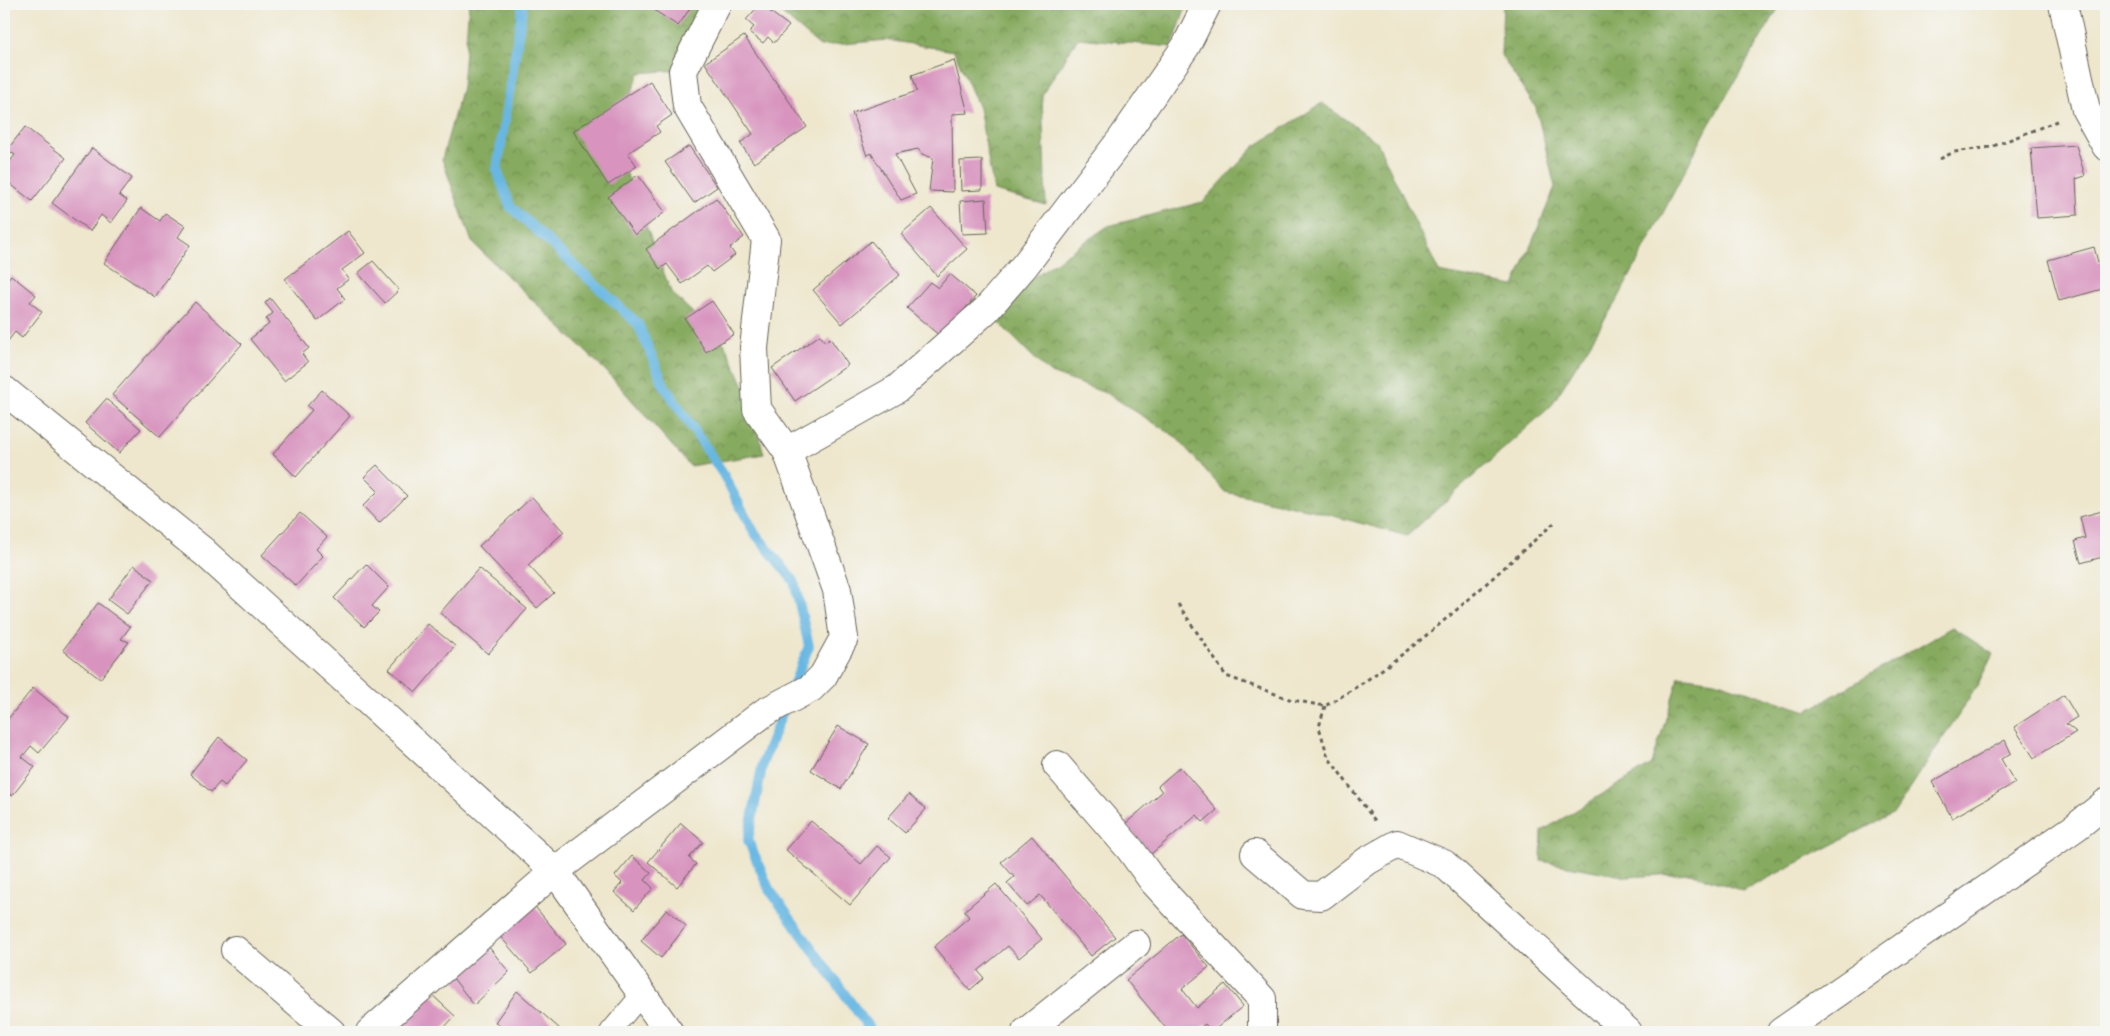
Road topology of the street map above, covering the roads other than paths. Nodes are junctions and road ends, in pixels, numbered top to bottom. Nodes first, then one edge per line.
1 (717, 4) edge
2 (1207, 4) edge
3 (2063, 4) edge
4 (2106, 146) edge
5 (4, 390) edge
6 (787, 451) junction
7 (1057, 765) dead end
8 (2106, 803) edge
9 (1255, 854) dead end
10 (555, 871) junction
11 (1136, 944) dead end
12 (235, 950) dead end
13 (642, 994) junction
14 (331, 1032) edge
15 (370, 1032) edge
16 (610, 1032) edge
17 (669, 1032) edge
18 (1026, 1032) edge
19 (1262, 1032) edge
20 (1628, 1032) edge
21 (1781, 1032) edge

1 - 6 street
2 - 6 street
3 - 4 street
5 - 10 street
6 - 10 street
7 - 19 street
8 - 21 street
9 - 20 street
10 - 13 street
10 - 15 street
11 - 18 street
12 - 14 street
13 - 16 lane
13 - 17 street

